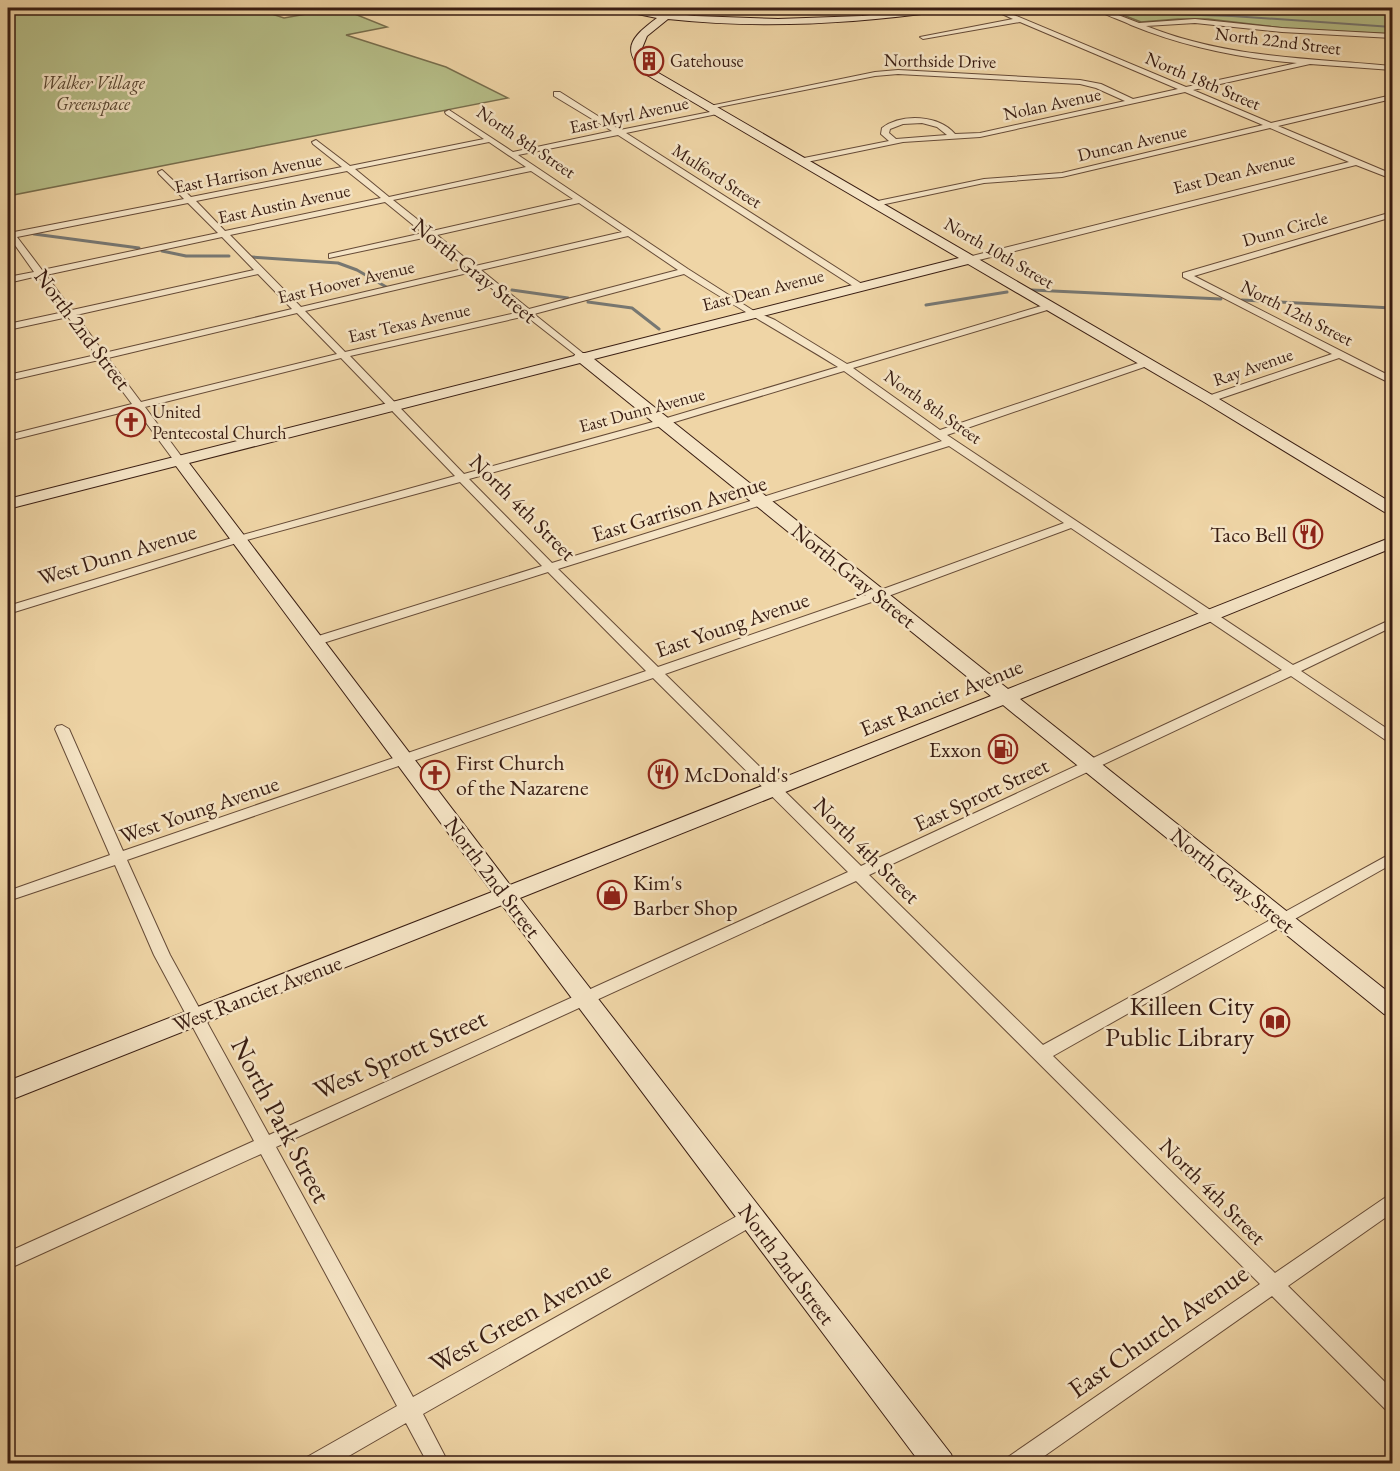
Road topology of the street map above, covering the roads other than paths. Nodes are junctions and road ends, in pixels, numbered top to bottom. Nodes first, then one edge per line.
1 (613, 8) edge
2 (944, 8) edge
3 (1096, 8) edge
4 (1002, 12) dead end
5 (666, 15) junction
6 (1019, 20) junction
7 (1140, 25) junction
8 (1392, 36) edge
9 (923, 37) dead end
10 (1307, 63) junction
11 (1392, 68) edge
12 (1185, 90) junction
13 (556, 94) dead end
14 (1392, 97) edge
15 (1133, 102) junction
16 (713, 109) junction
17 (449, 112) dead end
18 (1272, 126) junction
19 (620, 132) junction
20 (953, 137) junction
21 (490, 140) junction
22 (316, 142) dead end
23 (895, 142) junction
24 (513, 154) junction
25 (802, 161) junction
26 (1357, 162) junction
27 (350, 168) junction
28 (534, 168) junction
29 (162, 172) dead end
30 (1392, 177) edge
31 (388, 199) junction
32 (189, 200) junction
33 (581, 200) junction
34 (876, 204) junction
35 (1392, 215) edge
36 (9, 233) edge
37 (430, 233) junction
38 (630, 233) junction
39 (223, 234) junction
40 (332, 256) dead end
41 (971, 259) junction
42 (475, 269) junction
43 (260, 271) junction
44 (685, 271) junction
45 (41, 273) junction
46 (1186, 275) joint
47 (8, 279) edge
48 (859, 286) junction
49 (1052, 306) junction
50 (299, 310) junction
51 (72, 313) junction
52 (526, 313) junction
53 (751, 313) junction
54 (8, 327) edge
55 (1341, 354) junction
56 (343, 355) junction
57 (104, 356) junction
58 (581, 356) junction
59 (1147, 363) junction
60 (848, 369) junction
61 (8, 378) edge
62 (1392, 381) edge
63 (1209, 399) junction
64 (393, 405) junction
65 (140, 406) junction
66 (664, 422) junction
67 (939, 434) junction
68 (8, 438) edge
69 (950, 442) junction
70 (179, 460) junction
71 (462, 476) junction
72 (764, 502) junction
73 (8, 504) edge
74 (1392, 510) edge
75 (1072, 524) junction
76 (239, 539) junction
77 (1392, 542) edge
78 (552, 568) junction
79 (879, 595) junction
80 (8, 610) edge
81 (1207, 616) junction
82 (1392, 624) edge
83 (316, 641) junction
84 (1293, 671) junction
85 (657, 672) junction
86 (1006, 698) junction
87 (62, 729) dead end
88 (1392, 738) edge
89 (405, 760) junction
90 (1091, 767) junction
91 (775, 790) junction
92 (120, 858) junction
93 (1392, 858) edge
94 (859, 874) junction
95 (8, 896) edge
96 (506, 896) junction
97 (1283, 920) junction
98 (586, 1000) junction
99 (1392, 1008) edge
100 (195, 1017) junction
101 (1042, 1054) junction
102 (8, 1092) edge
103 (264, 1145) junction
104 (1392, 1203) edge
105 (752, 1217) junction
106 (8, 1261) edge
107 (1274, 1283) junction
108 (1392, 1402) edge
109 (410, 1410) junction
110 (314, 1464) edge
111 (440, 1464) edge
112 (940, 1464) edge
113 (1015, 1464) edge

1 - 5 street
2 - 5 street
3 - 7 street, North 22nd Street
4 - 6 street, North 18th Street
5 - 16 street, North 10th Street
6 - 9 street
6 - 12 street, North 18th Street
7 - 8 street
7 - 10 street, North 22nd Street
10 - 11 street, North 22nd Street
10 - 12 street, Nolan Avenue
12 - 15 street, Nolan Avenue
12 - 18 street, North 18th Street
13 - 19 street, Mulford Street
14 - 18 street, Duncan Avenue
15 - 16 street, Northside Drive
15 - 20 street, Nolan Avenue
16 - 19 street, East Myrl Avenue
16 - 25 street, North 10th Street
17 - 21 street, North 8th Street
18 - 26 street, North 18th Street
18 - 34 street, Duncan Avenue
19 - 24 street, East Myrl Avenue
19 - 48 street, Mulford Street
20 - 23 street, Nolan Avenue
20 - 23 street
21 - 24 street, North 8th Street
21 - 27 street, East Harrison Avenue
22 - 27 street, North Gray Street
23 - 25 street, Nolan Avenue
24 - 28 street, North 8th Street
25 - 34 street, North 10th Street
26 - 30 street, North 18th Street
26 - 41 street, East Dean Avenue
27 - 31 street, North Gray Street
27 - 32 street, East Harrison Avenue
28 - 31 street, East Austin Avenue
28 - 33 street, North 8th Street
29 - 32 street, North 4th Street
31 - 37 street, North Gray Street
31 - 39 street, East Austin Avenue
32 - 36 street, East Harrison Avenue
32 - 39 street, North 4th Street
33 - 37 street
33 - 38 street, North 8th Street
34 - 41 street, North 10th Street
35 - 46 street, Dunn Circle
36 - 45 street, North 2nd Street
37 - 40 street
37 - 42 street, North Gray Street
38 - 42 street, East Hoover Avenue
38 - 44 street, North 8th Street
39 - 43 street, North 4th Street
39 - 45 street, East Austin Avenue
41 - 48 street, East Dean Avenue
41 - 49 street, North 10th Street
42 - 50 street, East Hoover Avenue
42 - 52 street, North Gray Street
43 - 50 street, North 4th Street
43 - 51 street
44 - 52 street, East Texas Avenue
44 - 53 street, North 8th Street
45 - 47 street, East Austin Avenue
45 - 51 street, North 2nd Street
46 - 55 street, North 12th Street
48 - 53 street, East Dean Avenue
49 - 59 street, North 10th Street
49 - 60 street, East Dunn Avenue
50 - 56 street, North 4th Street
50 - 57 street, East Hoover Avenue
51 - 54 street
51 - 57 street, North 2nd Street
52 - 56 street, East Texas Avenue
52 - 58 street, North Gray Street
53 - 58 street, East Dean Avenue
53 - 60 street, North 8th Street
55 - 62 street, North 12th Street
55 - 63 street, Ray Avenue
56 - 64 street, North 4th Street
56 - 65 street, East Texas Avenue
57 - 61 street, East Hoover Avenue
57 - 65 street, North 2nd Street
58 - 64 street, East Dean Avenue
58 - 66 street, North Gray Street
59 - 63 street, North 10th Street
59 - 67 street
60 - 66 street, East Dunn Avenue
60 - 67 street, North 8th Street
63 - 74 street, North 10th Street
64 - 70 street, East Dean Avenue
64 - 71 street, North 4th Street
65 - 68 street, East Texas Avenue
65 - 70 street, North 2nd Street
66 - 71 street, East Dunn Avenue
66 - 72 street, North Gray Street
67 - 69 street, North 8th Street
69 - 72 street, East Garrison Avenue
69 - 75 street, North 8th Street
70 - 73 street, East Dean Avenue
70 - 76 street, North 2nd Street
71 - 76 street, East Dunn Avenue
71 - 78 street, North 4th Street
72 - 78 street, East Garrison Avenue
72 - 79 street, North Gray Street
75 - 79 street, East Young Avenue
75 - 81 street, North 8th Street
76 - 80 street, West Dunn Avenue
76 - 83 street, North 2nd Street
77 - 81 street, East Rancier Avenue
78 - 83 street, East Garrison Avenue
78 - 85 street, North 4th Street
79 - 85 street, East Young Avenue
79 - 86 street, North Gray Street
81 - 84 street, North 8th Street
81 - 86 street, East Rancier Avenue
82 - 84 street, East Sprott Street
83 - 89 street, North 2nd Street
84 - 88 street, North 8th Street
84 - 90 street, East Sprott Street
85 - 89 street, East Young Avenue
85 - 91 street, North 4th Street
86 - 90 street, North Gray Street
86 - 91 street, East Rancier Avenue
87 - 92 street, North Park Street
89 - 92 street, West Young Avenue
89 - 96 street, North 2nd Street
90 - 94 street, East Sprott Street
90 - 97 street, North Gray Street
91 - 94 street, North 4th Street
91 - 96 street, East Rancier Avenue
92 - 95 street, West Young Avenue
92 - 100 street, North Park Street
93 - 97 street
94 - 98 street, East Sprott Street
94 - 101 street, North 4th Street
96 - 98 street, North 2nd Street
96 - 100 street, West Rancier Avenue
97 - 99 street, North Gray Street
97 - 101 street
98 - 103 street, West Sprott Street
98 - 105 street, North 2nd Street
100 - 102 street, West Rancier Avenue
100 - 103 street, North Park Street
101 - 107 street, North 4th Street
103 - 106 street, West Sprott Street
103 - 109 street, North Park Street
104 - 107 street, East Church Avenue
105 - 109 street, West Green Avenue
105 - 112 street, North 2nd Street
107 - 108 street, North 4th Street
107 - 113 street, East Church Avenue
109 - 110 street, West Green Avenue
109 - 111 street, North Park Street

